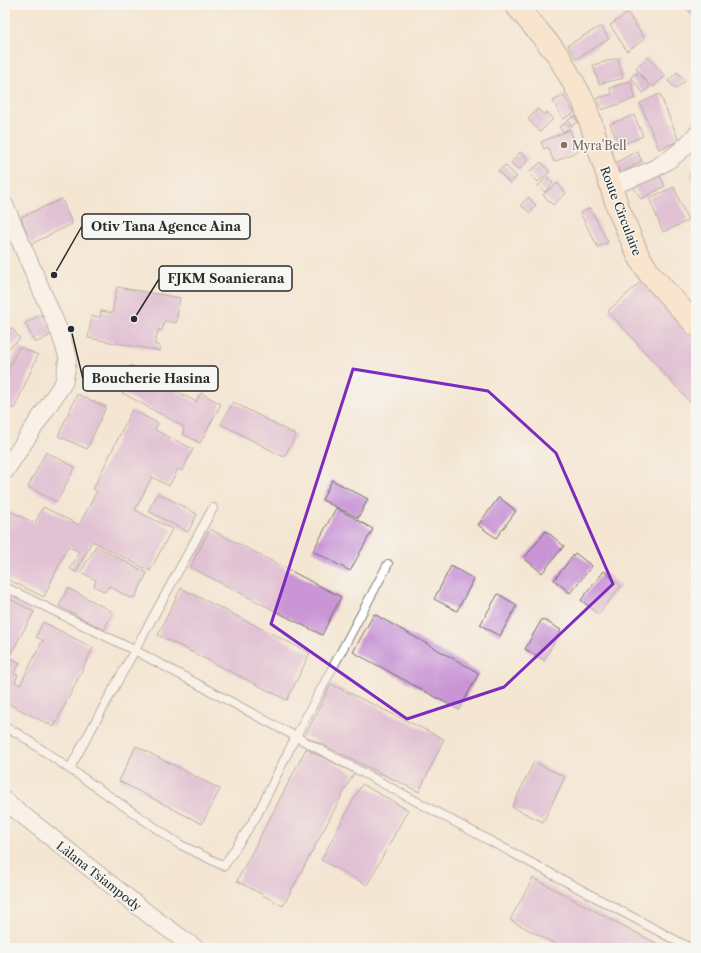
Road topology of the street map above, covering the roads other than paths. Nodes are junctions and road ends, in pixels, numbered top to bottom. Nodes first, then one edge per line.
1 (516, 5) edge
2 (696, 134) edge
3 (611, 186) junction
4 (5, 206) edge
5 (696, 325) edge
6 (5, 471) edge
7 (213, 508) dead end
8 (388, 564) dead end
9 (5, 587) edge
10 (136, 651) junction
11 (5, 727) edge
12 (296, 736) junction
13 (70, 768) junction
14 (5, 801) edge
15 (195, 948) edge
16 (690, 948) edge

1 - 3 street, Route Circulaire
2 - 3 street
3 - 5 street, Route Circulaire
4 - 6 street
7 - 10 lane
8 - 12 lane
9 - 10 lane
10 - 12 lane
10 - 13 lane
11 - 13 lane
12 - 13 lane
12 - 16 lane
14 - 15 street, Làlana Tsiampody

